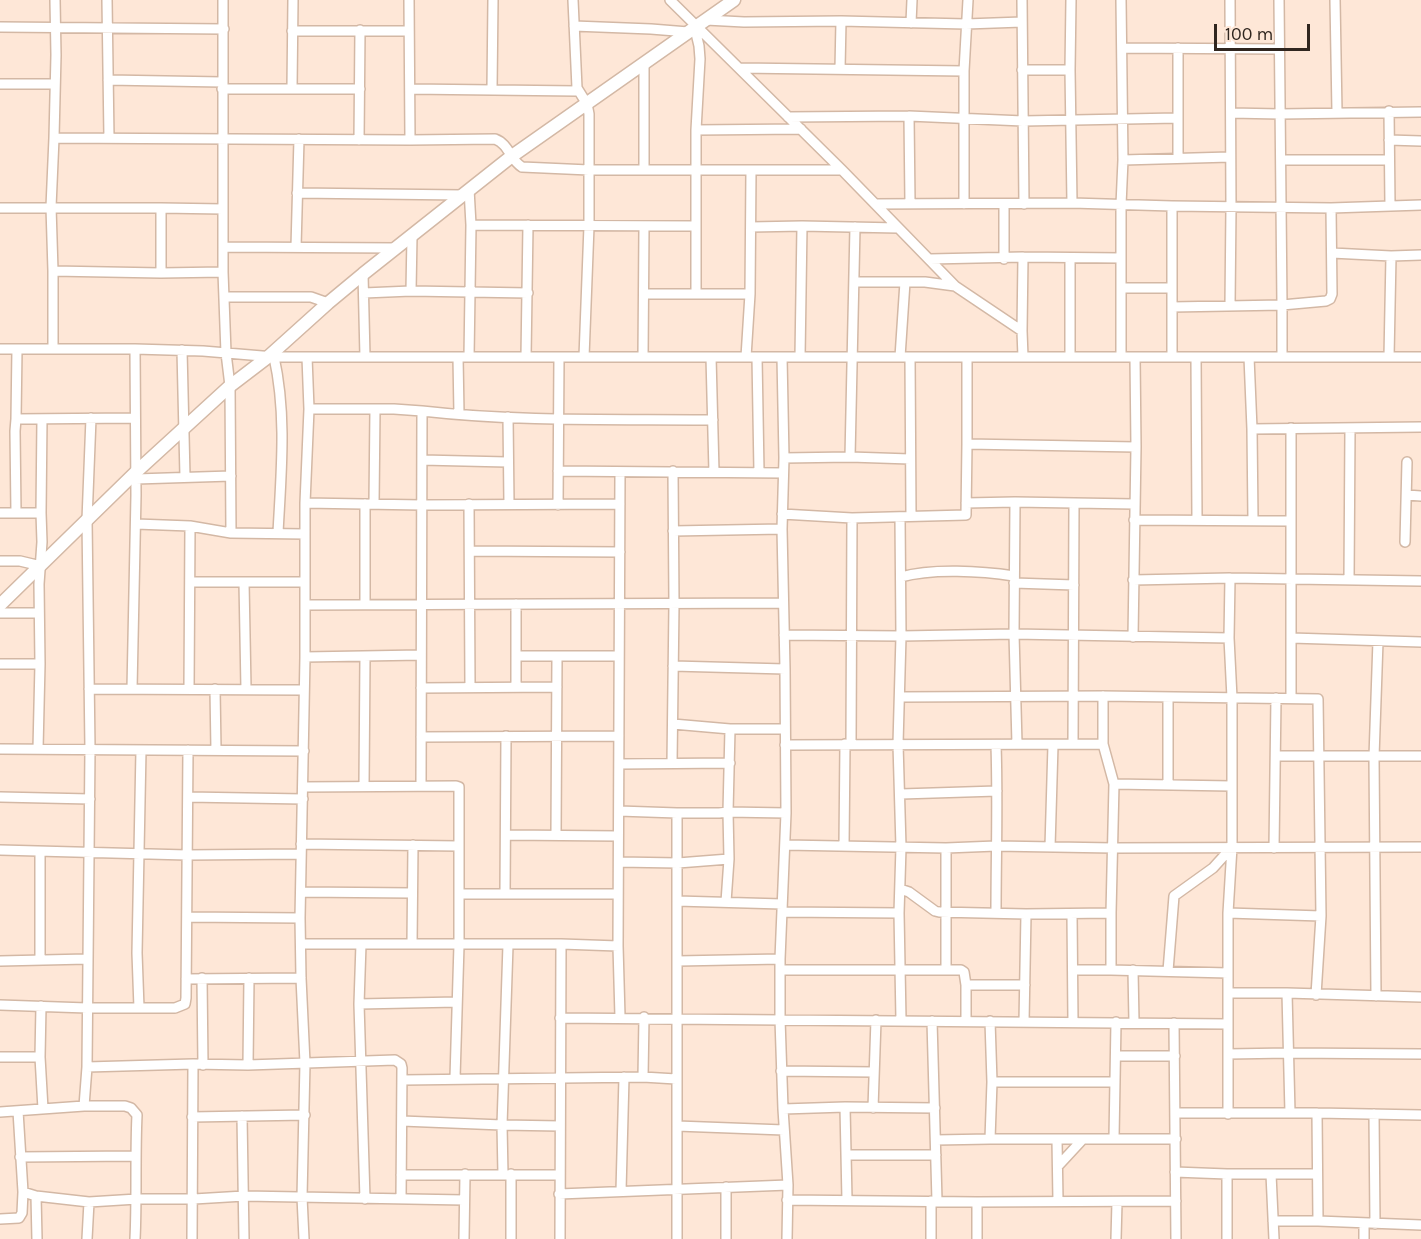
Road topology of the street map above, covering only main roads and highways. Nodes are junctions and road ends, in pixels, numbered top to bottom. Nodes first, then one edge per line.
1 (734, 0) edge
2 (717, 6) edge
3 (0, 605) edge

1 - 2 main road
2 - 3 main road

